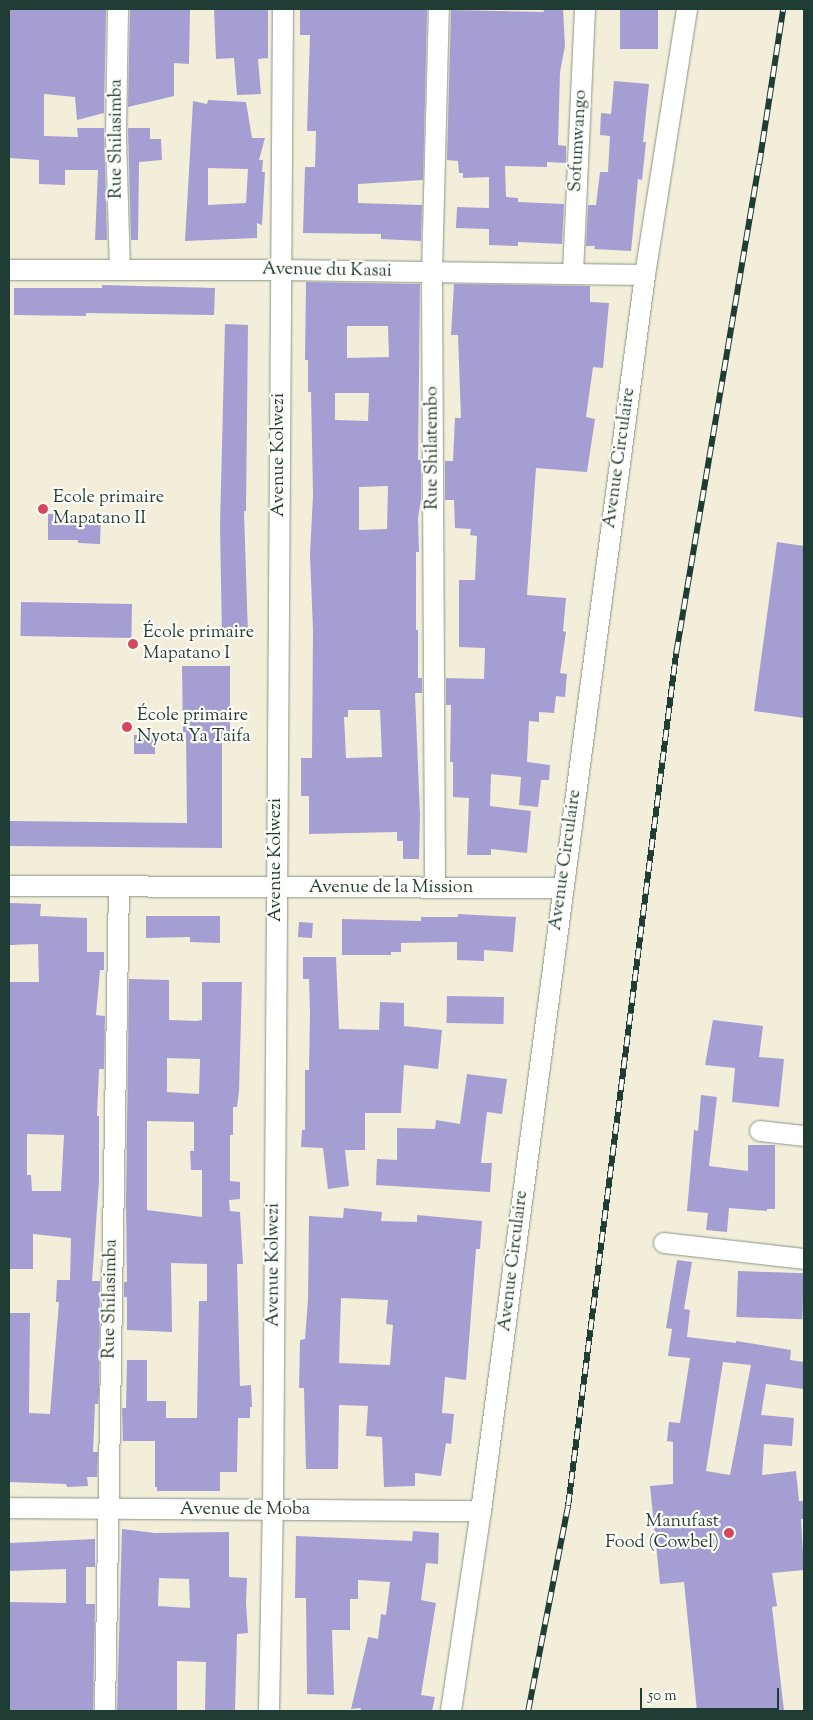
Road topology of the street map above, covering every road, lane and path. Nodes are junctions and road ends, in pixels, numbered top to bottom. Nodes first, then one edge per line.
1 (118, 9) edge
2 (283, 9) edge
3 (439, 9) edge
4 (585, 9) edge
5 (687, 9) edge
6 (9, 270) edge
7 (120, 270) junction
8 (280, 270) junction
9 (432, 272) junction
10 (573, 273) junction
11 (645, 275) junction
12 (9, 886) edge
13 (119, 887) junction
14 (276, 887) junction
15 (435, 888) junction
16 (562, 888) junction
17 (760, 1131) dead end
18 (804, 1136) edge
19 (664, 1243) dead end
20 (804, 1259) edge
21 (9, 1508) edge
22 (107, 1509) junction
23 (273, 1510) junction
24 (481, 1511) junction
25 (105, 1711) edge
26 (269, 1711) edge
27 (450, 1711) edge

1 - 7 street, Rue Shilasimba
2 - 8 street, Avenue Kolwezi
3 - 9 street, Rue Shilatembo
4 - 10 street, Sofumwango
5 - 11 street, Avenue Circulaire
6 - 7 street, Avenue du Kasai
7 - 8 street, Avenue du Kasai
8 - 9 street, Avenue du Kasai
8 - 14 street, Avenue Kolwezi
9 - 10 street, Avenue du Kasai
9 - 15 street, Rue Shilatembo
10 - 11 street, Avenue du Kasai
11 - 16 street, Avenue Circulaire
12 - 13 street, Avenue de la Mission
13 - 14 street, Avenue de la Mission
13 - 22 street, Rue Shilasimba
14 - 15 street, Avenue de la Mission
14 - 23 street, Avenue Kolwezi
15 - 16 street, Avenue de la Mission
16 - 24 street, Avenue Circulaire
17 - 18 street
19 - 20 street
21 - 22 street, Avenue de Moba
22 - 23 street, Avenue de Moba
22 - 25 street, Rue Shilasimba
23 - 24 street, Avenue de Moba
23 - 26 street, Avenue Kolwezi
24 - 27 street, Avenue Circulaire

